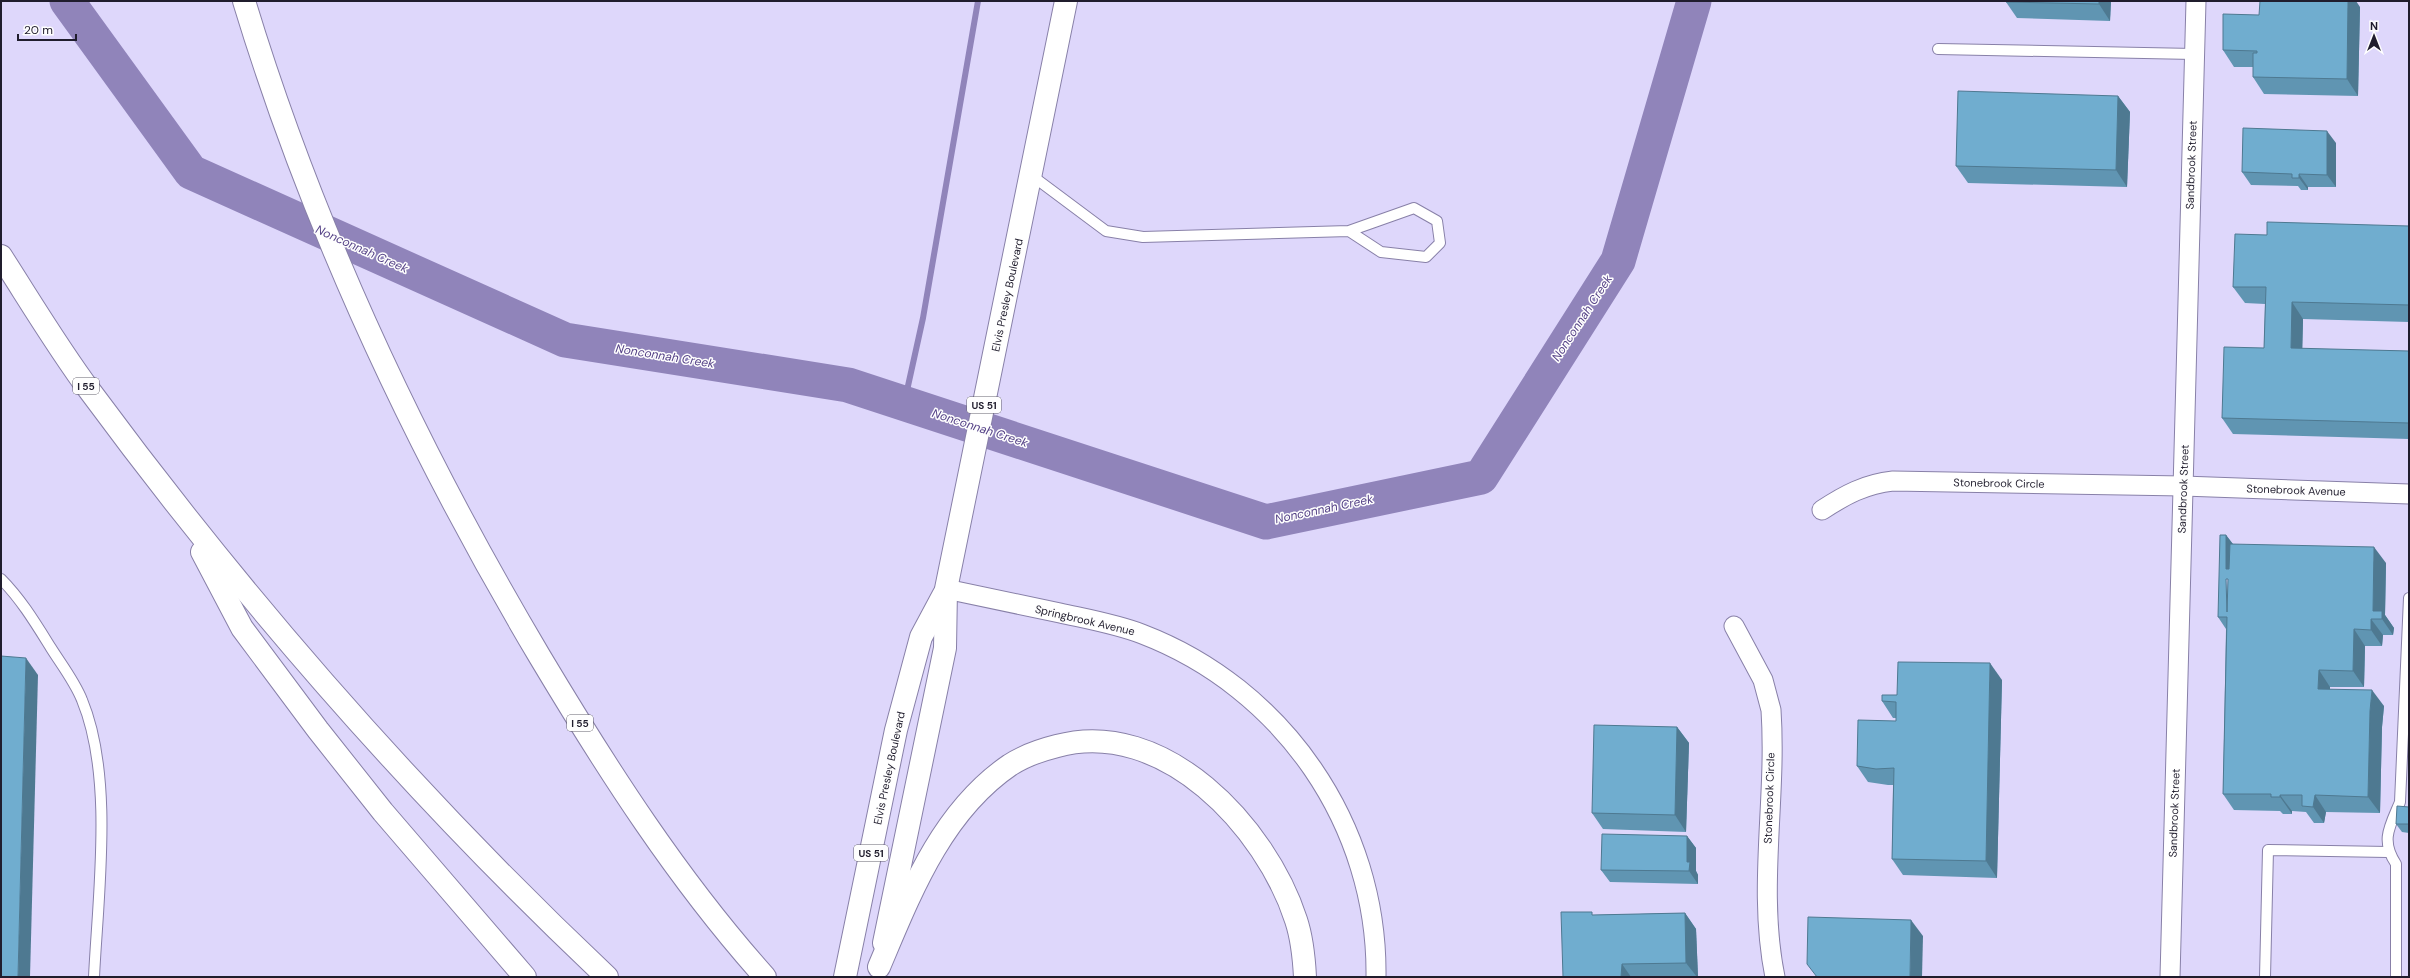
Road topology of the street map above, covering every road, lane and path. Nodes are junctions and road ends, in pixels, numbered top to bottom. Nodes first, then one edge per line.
1 (244, 1) edge
2 (1066, 1) edge
3 (2196, 1) edge
4 (1938, 48) dead end
5 (2194, 54) junction
6 (1031, 174) junction
7 (1349, 231) junction
8 (1, 256) edge
9 (2183, 486) junction
10 (2409, 494) edge
11 (180, 510) junction
12 (1822, 510) dead end
13 (1, 579) edge
14 (946, 589) junction
15 (2409, 598) edge
16 (1734, 626) dead end
17 (2388, 852) junction
18 (878, 972) edge
19 (764, 975) edge
20 (94, 977) edge
21 (525, 977) edge
22 (608, 977) edge
23 (845, 977) edge
24 (1305, 977) edge
25 (1376, 977) edge
26 (1775, 977) edge
27 (2170, 977) edge
28 (2265, 977) edge
29 (2396, 977) edge

1 - 19 main road, I 55
2 - 6 main road, Elvis Presley Boulevard / US 51
3 - 5 street, Sandbrook Street
4 - 5 lane
5 - 9 street, Sandbrook Street
6 - 7 lane
6 - 14 main road, Elvis Presley Boulevard / US 51
7 - 7 lane
8 - 11 main road, I 55
9 - 10 street, Stonebrook Avenue
9 - 12 street, Stonebrook Circle
9 - 27 street, Sandbrook Street
11 - 21 main road
11 - 22 main road, I 55
13 - 20 lane
14 - 18 main road, Elvis Presley Boulevard / US 51
14 - 23 main road, Elvis Presley Boulevard / US 51
14 - 25 street, Springbrook Avenue
15 - 17 lane
16 - 26 street, Stonebrook Circle
17 - 28 lane
17 - 29 lane
18 - 24 main road

